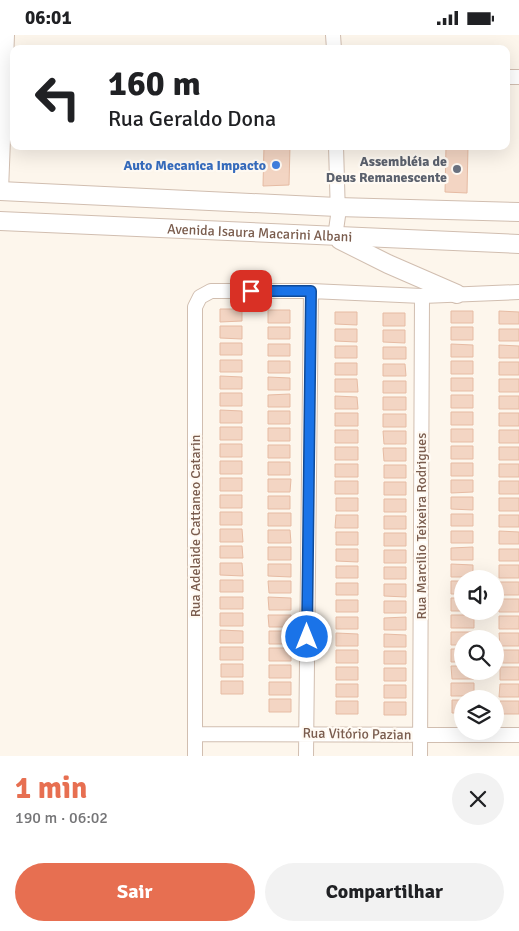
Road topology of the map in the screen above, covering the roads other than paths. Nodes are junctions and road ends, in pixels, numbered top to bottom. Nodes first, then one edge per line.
1 (7, 35) edge
2 (10, 75) edge
3 (336, 150) edge
4 (0, 191) edge
5 (337, 207) junction
6 (519, 212) edge
7 (0, 221) edge
8 (336, 237) junction
9 (519, 244) edge
10 (311, 291) junction
11 (519, 292) edge
12 (457, 294) junction
13 (422, 296) junction
14 (194, 734) junction
15 (306, 734) junction
16 (420, 735) junction
17 (519, 735) edge
18 (194, 756) edge
19 (306, 756) edge
20 (420, 756) edge

1 - 2 street
2 - 4 street
3 - 5 street
4 - 5 street
5 - 6 street
5 - 8 street
7 - 8 street, Avenida Isaura Macarini Albani
8 - 9 street, Avenida Isaura Macarini Albani
8 - 12 street
10 - 13 street
10 - 14 street, Rua Adelaide Cattaneo Catarin
10 - 15 street
11 - 12 street
12 - 13 street
13 - 16 street, Rua Marcilio Teixeira Rodrigues
14 - 15 street, Rua Vitório Pazian
14 - 18 street, Rua Adelaide Cattaneo Catarin
15 - 16 street, Rua Vitório Pazian
15 - 19 street
16 - 17 street, Rua Vitório Pazian
16 - 20 street, Rua Marcilio Teixeira Rodrigues

